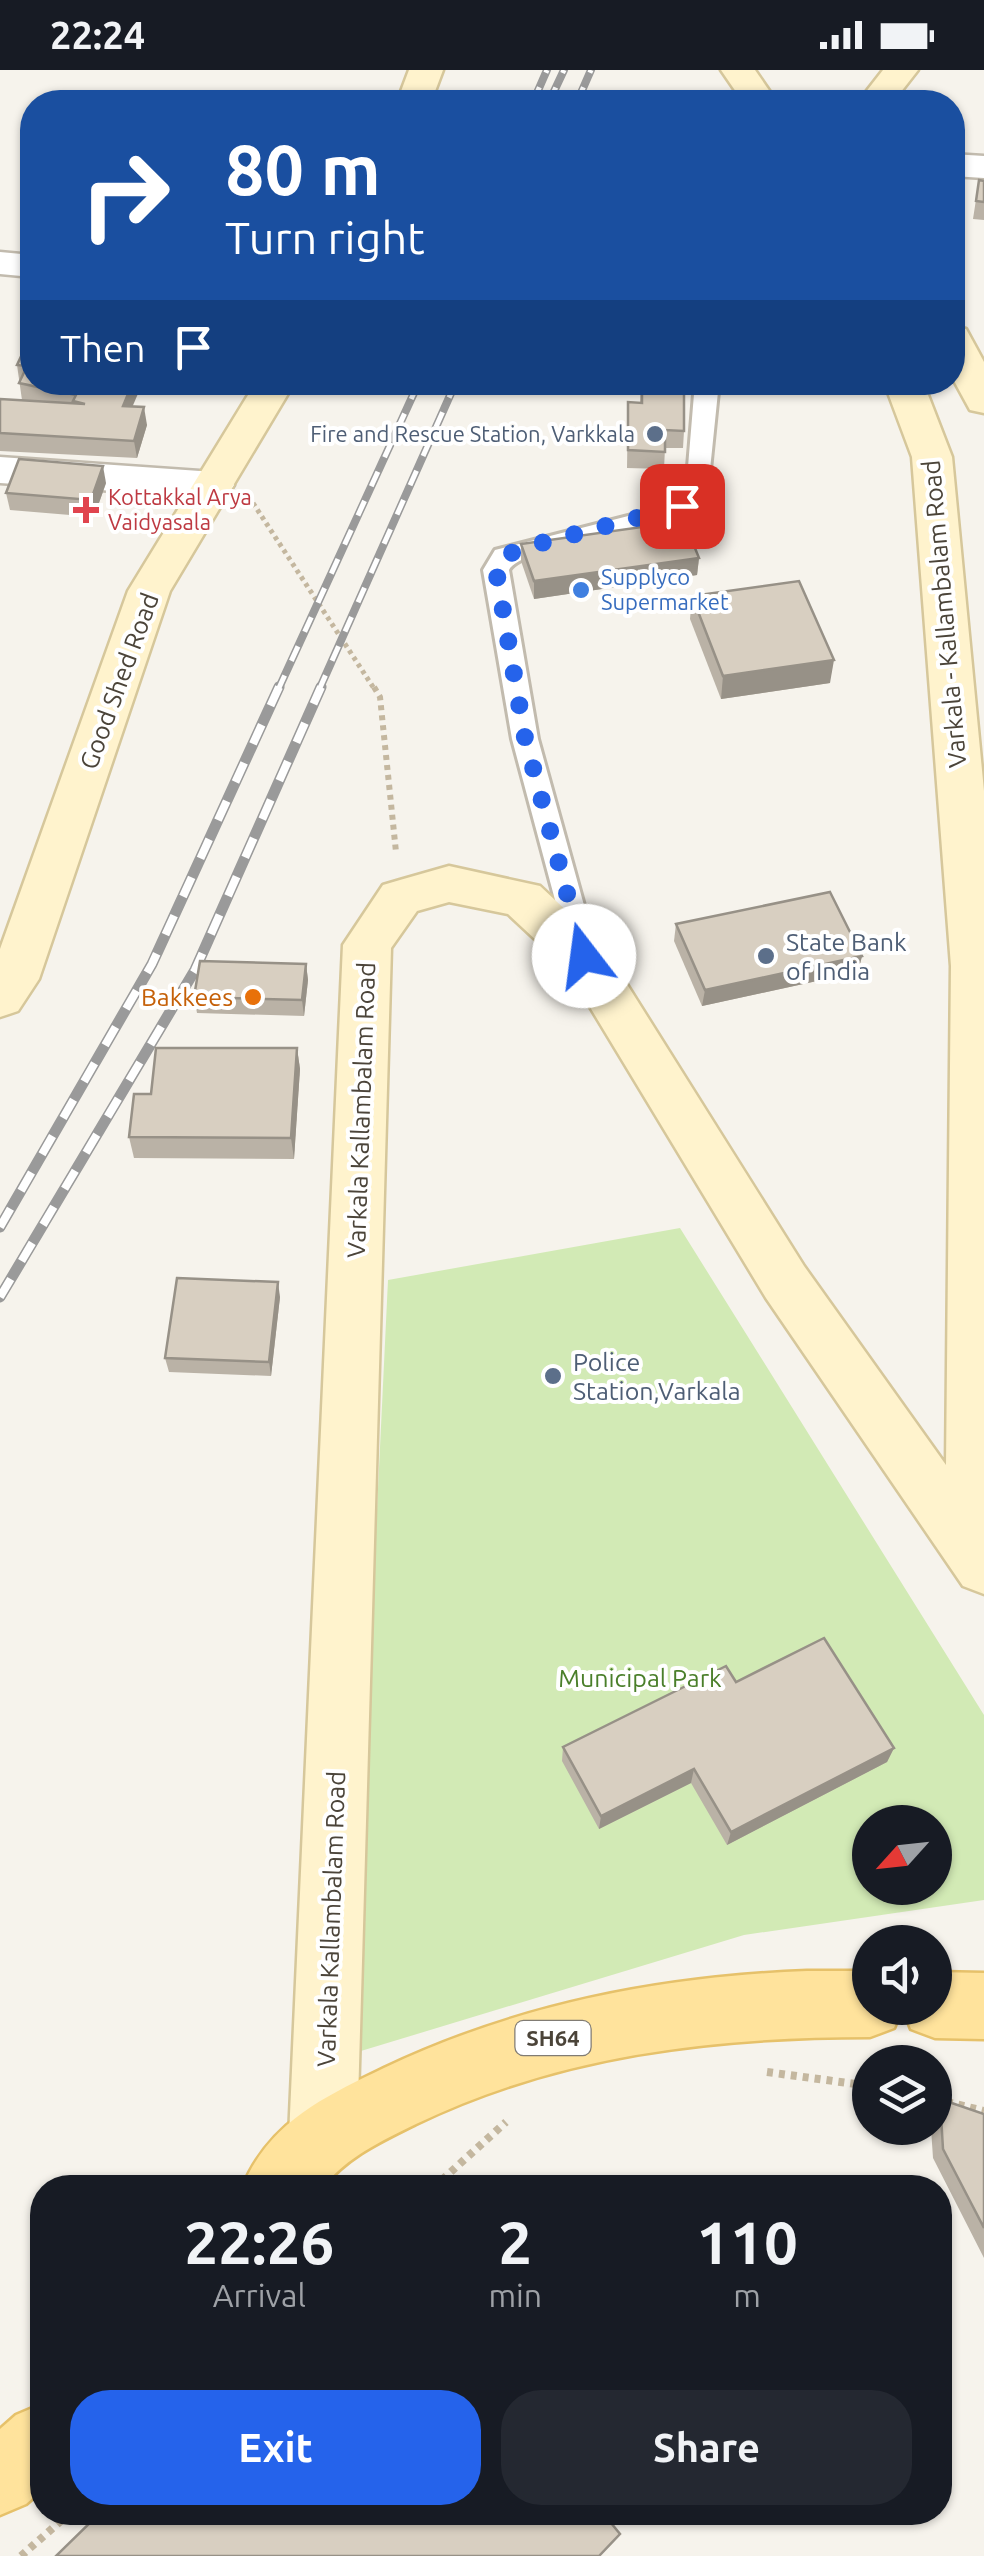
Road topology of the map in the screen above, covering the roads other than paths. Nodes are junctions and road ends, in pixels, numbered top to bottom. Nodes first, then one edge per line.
1 (901, 70) edge
2 (885, 90) edge
3 (965, 363) edge
4 (268, 395) edge
5 (706, 395) edge
6 (908, 395) edge
7 (984, 401) edge
8 (0, 470) edge
9 (221, 474) junction
10 (984, 572) edge
11 (948, 660) junction
12 (584, 956) junction
13 (0, 998) edge
14 (980, 1560) edge
15 (852, 2003) edge
16 (952, 2005) edge
17 (984, 2006) edge
18 (323, 2136) junction
19 (289, 2175) edge
20 (30, 2452) edge
21 (0, 2478) edge

1 - 2 street
3 - 7 street
4 - 9 street, Good Shed Road
5 - 12 lane
6 - 11 street, Varkala - Kallambalam Road
8 - 9 street
9 - 13 street, Good Shed Road
10 - 11 street
11 - 14 street, Varkala - Kallambalam Road
12 - 14 street
12 - 18 street, Varkala Kallambalam Road
15 - 18 main road, SH64
16 - 17 main road
18 - 19 main road, SH64
20 - 21 main road

